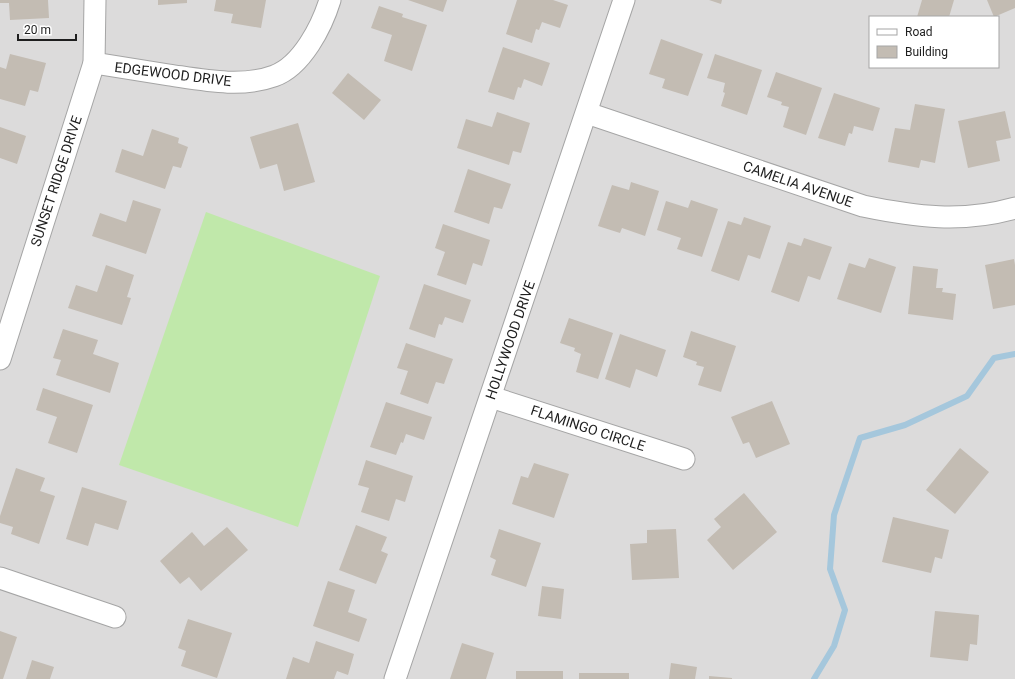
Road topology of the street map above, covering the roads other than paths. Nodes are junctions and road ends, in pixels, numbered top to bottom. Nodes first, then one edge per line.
1 (95, 0) edge
2 (330, 0) edge
3 (624, 0) edge
4 (94, 63) junction
5 (586, 113) junction
6 (1015, 208) edge
7 (0, 359) edge
8 (491, 397) junction
9 (684, 459) dead end
10 (0, 578) edge
11 (115, 617) dead end
12 (395, 679) edge

1 - 4 street, SUNSET RIDGE DRIVE
2 - 4 street, EDGEWOOD DRIVE
3 - 5 street, HOLLYWOOD DRIVE
4 - 7 street, SUNSET RIDGE DRIVE
5 - 6 street, CAMELIA AVENUE
5 - 8 street, HOLLYWOOD DRIVE
8 - 9 street, FLAMINGO CIRCLE
8 - 12 street, HOLLYWOOD DRIVE
10 - 11 street

